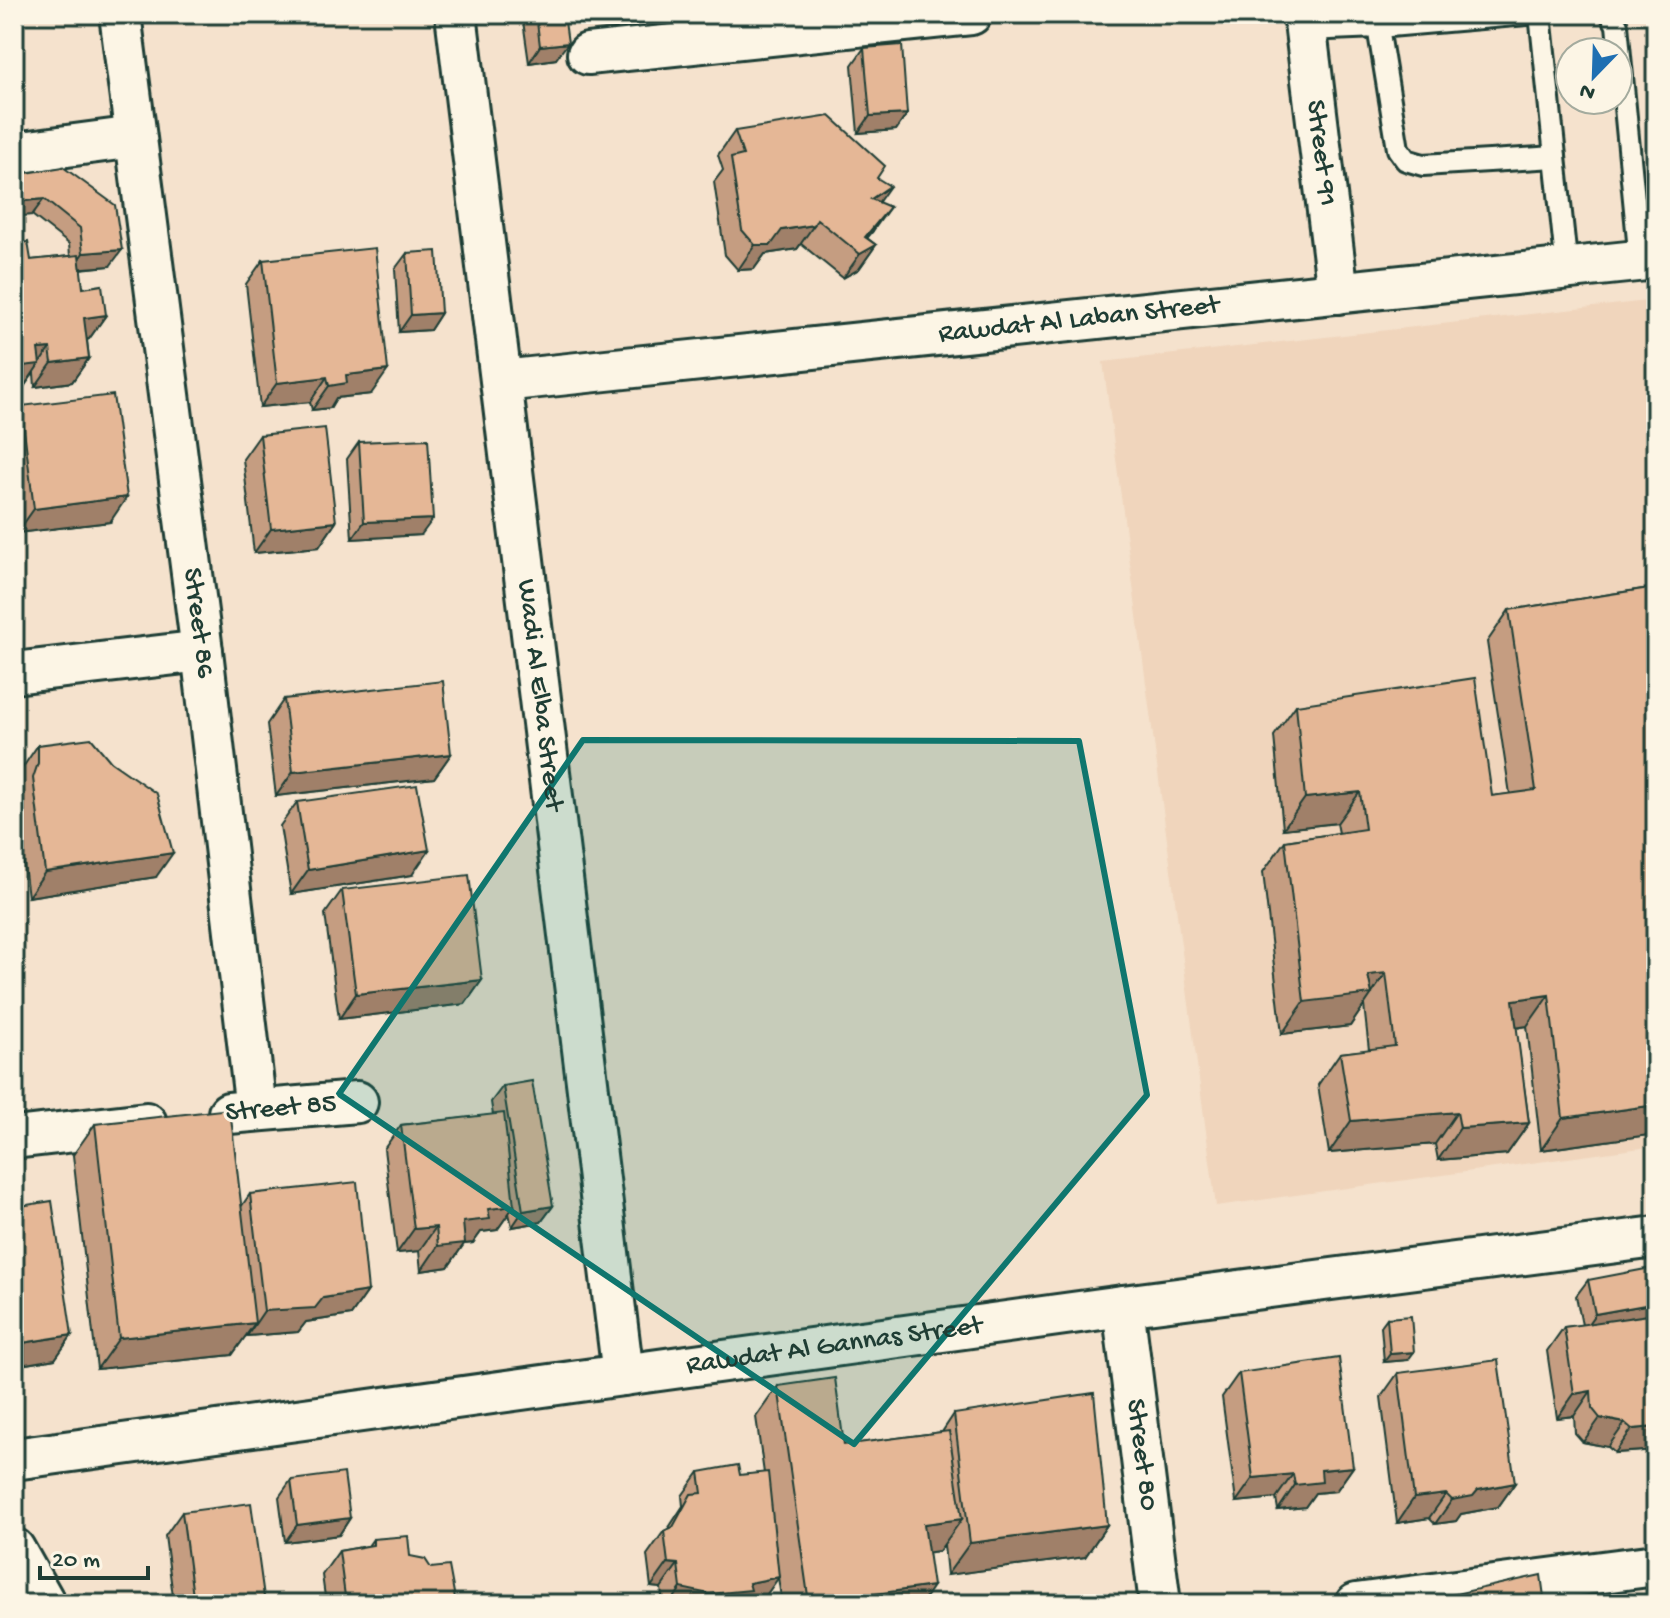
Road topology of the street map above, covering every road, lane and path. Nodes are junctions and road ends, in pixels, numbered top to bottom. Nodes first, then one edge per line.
1 (120, 14) edge
2 (456, 14) edge
3 (971, 14) edge
4 (1527, 14) edge
5 (1540, 14) edge
6 (1611, 14) edge
7 (1305, 22) edge
8 (781, 24) edge
9 (1378, 27) junction
10 (588, 54) dead end
11 (135, 137) junction
12 (14, 153) edge
13 (1555, 157) junction
14 (1648, 260) edge
15 (1567, 270) junction
16 (1338, 293) junction
17 (502, 381) junction
18 (202, 651) junction
19 (14, 673) edge
20 (357, 1102) dead end
21 (256, 1110) junction
22 (14, 1138) edge
23 (1656, 1237) edge
24 (1123, 1306) junction
25 (623, 1375) junction
26 (14, 1459) edge
27 (14, 1549) edge
28 (1656, 1565) edge
29 (45, 1604) edge
30 (1160, 1604) edge
31 (1356, 1604) edge

1 - 11 street, Street 86
2 - 17 street, Wadi Al Elba Street
3 - 8 street
4 - 9 lane
5 - 13 lane
6 - 14 lane
7 - 9 lane
7 - 16 street, Street 91
8 - 10 street
9 - 13 lane
11 - 12 street
11 - 18 street, Street 86
13 - 15 lane
14 - 15 street, Rawdat Al Laban Street
15 - 16 street, Rawdat Al Laban Street
16 - 17 street, Rawdat Al Laban Street
17 - 25 street, Wadi Al Elba Street
18 - 19 street
18 - 21 street, Street 86
20 - 21 street, Street 85
21 - 22 street, Street 85
23 - 24 street, Rawdat Al Gannas Street
24 - 25 street, Rawdat Al Gannas Street
24 - 30 street, Street 80
25 - 26 street, Rawdat Al Gannas Street
27 - 29 street
28 - 31 street

